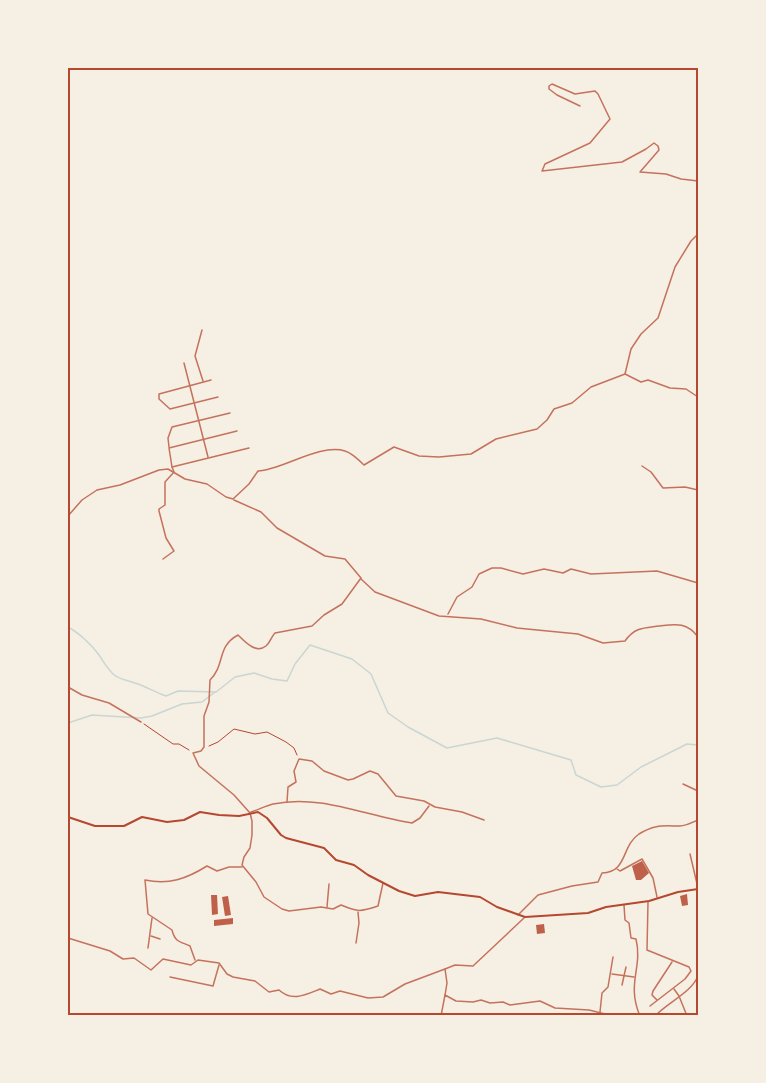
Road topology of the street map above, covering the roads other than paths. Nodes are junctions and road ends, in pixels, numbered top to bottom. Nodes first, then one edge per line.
1 (580, 106) dead end
2 (699, 181) edge
3 (699, 234) edge
4 (202, 330) dead end
5 (184, 363) dead end
6 (625, 374) junction
7 (203, 381) junction
8 (211, 381) dead end
9 (190, 384) junction
10 (218, 397) dead end
11 (699, 397) edge
12 (195, 402) junction
13 (230, 413) dead end
14 (199, 420) junction
15 (237, 431) dead end
16 (204, 440) junction
17 (169, 448) junction
18 (249, 448) dead end
19 (209, 458) junction
20 (642, 466) dead end
21 (172, 467) junction
22 (174, 472) junction
23 (699, 489) edge
24 (233, 499) junction
25 (68, 516) edge
26 (163, 559) dead end
27 (361, 579) junction
28 (699, 583) edge
29 (448, 615) junction
30 (699, 637) edge
31 (68, 687) edge
32 (141, 722) road end
33 (683, 784) dead end
34 (699, 791) edge
35 (287, 802) junction
36 (430, 804) junction
37 (250, 813) junction
38 (68, 817) edge
39 (484, 820) dead end
40 (699, 820) edge
41 (690, 854) dead end
42 (243, 867) junction
43 (617, 869) junction
44 (383, 882) junction
45 (329, 884) dead end
46 (698, 889) edge
47 (657, 898) junction
48 (649, 901) junction
49 (624, 905) junction
50 (327, 908) junction
51 (358, 911) junction
52 (518, 915) junction
53 (152, 917) junction
54 (525, 917) junction
55 (150, 936) junction
56 (68, 938) edge
57 (160, 939) dead end
58 (356, 943) dead end
59 (148, 948) dead end
60 (613, 957) dead end
61 (673, 960) junction
62 (195, 961) junction
63 (219, 963) junction
64 (626, 967) dead end
65 (445, 969) junction
66 (610, 974) junction
67 (624, 976) junction
68 (699, 976) edge
69 (170, 977) dead end
70 (634, 977) junction
71 (622, 985) dead end
72 (673, 988) junction
73 (445, 995) junction
74 (679, 996) junction
75 (657, 1001) junction
76 (650, 1006) dead end
77 (600, 1013) junction
78 (441, 1016) edge
79 (613, 1016) edge
80 (640, 1016) edge
81 (655, 1016) edge
82 (687, 1016) edge

1 - 2 street
3 - 6 street
4 - 7 street
5 - 9 street
6 - 11 street
6 - 24 street
7 - 8 street
7 - 9 street
9 - 12 street
9 - 12 street
10 - 12 street
12 - 14 street
13 - 14 street
14 - 16 street
14 - 17 street
15 - 16 street
16 - 17 street
16 - 19 street
17 - 21 street
18 - 19 street
19 - 21 street
20 - 23 street
21 - 22 street
22 - 24 street
22 - 25 street
22 - 26 street
24 - 27 street
27 - 29 street
27 - 37 street
28 - 29 street
29 - 30 street
31 - 32 street
33 - 34 street
35 - 36 street
35 - 36 street
35 - 37 street
36 - 39 street
37 - 38 main road
37 - 42 street
37 - 44 main road
40 - 43 street
41 - 46 street
42 - 50 street
42 - 53 street
43 - 47 street
43 - 52 street
44 - 51 street
44 - 52 main road
45 - 50 street
46 - 47 main road
47 - 48 main road
48 - 49 main road
48 - 61 street
49 - 54 main road
49 - 70 street
50 - 51 street
51 - 58 street
52 - 54 main road
53 - 55 street
53 - 62 street
54 - 65 street
55 - 57 street
55 - 59 street
56 - 62 street
60 - 66 street
61 - 72 street
61 - 75 street
62 - 63 street
63 - 65 street
63 - 69 street
64 - 67 street
65 - 73 street
66 - 67 street
66 - 77 street
67 - 70 street
67 - 71 street
68 - 74 street
70 - 80 street
72 - 74 street
72 - 75 street
73 - 77 street
73 - 78 street
74 - 81 street
74 - 82 street
75 - 76 street
77 - 79 street

